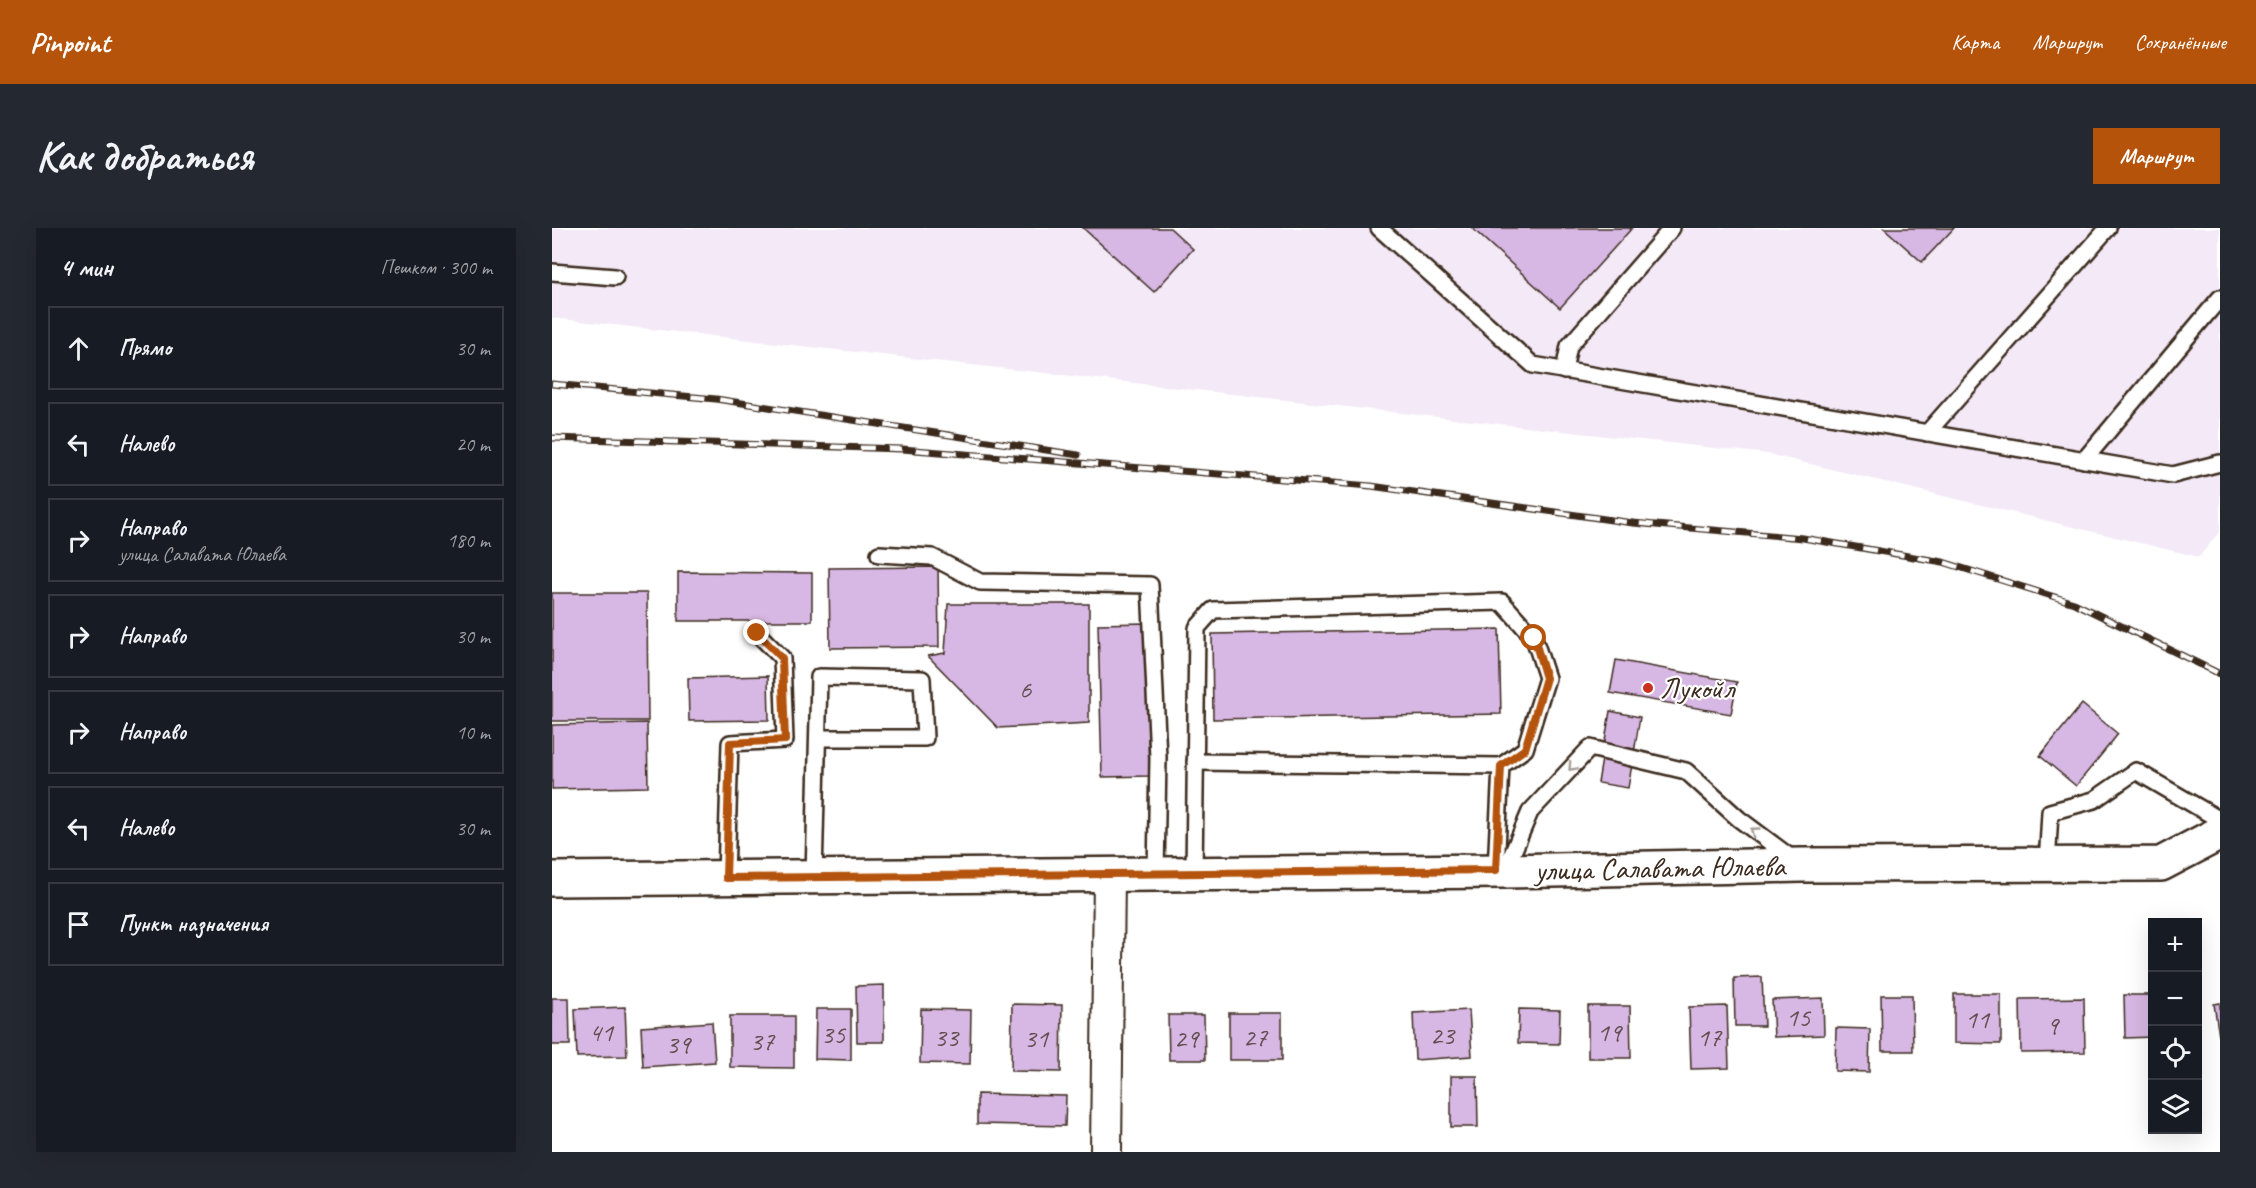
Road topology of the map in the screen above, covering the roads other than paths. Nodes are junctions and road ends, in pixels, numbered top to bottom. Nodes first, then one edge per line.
1 (1379, 228) edge
2 (1672, 228) edge
3 (2108, 228) edge
4 (552, 272) edge
5 (615, 277) dead end
6 (2220, 298) edge
7 (1564, 371) junction
8 (1927, 433) junction
9 (2084, 460) junction
10 (2220, 463) edge
11 (879, 554) dead end
12 (757, 633) dead end
13 (819, 738) junction
14 (1195, 762) junction
15 (1501, 766) junction
16 (2220, 820) edge
17 (2220, 833) edge
18 (1802, 865) junction
19 (2047, 866) junction
20 (1500, 870) junction
21 (1109, 874) junction
22 (1156, 874) junction
23 (1194, 874) junction
24 (814, 877) junction
25 (726, 878) junction
26 (552, 879) edge
27 (1106, 1152) edge

1 - 7 lane
2 - 7 lane
3 - 8 lane
4 - 5 lane
6 - 9 lane
7 - 8 lane
8 - 9 lane
9 - 10 lane
11 - 22 lane
12 - 25 lane
13 - 13 lane
13 - 24 lane
14 - 15 lane
14 - 15 lane
14 - 23 lane
15 - 20 lane
16 - 19 lane
17 - 19 street, улица Салавата Юлаева
18 - 19 street, улица Салавата Юлаева
18 - 20 street, улица Салавата Юлаева
18 -> 20 lane
20 - 23 street, улица Салавата Юлаева
21 - 22 street, улица Салавата Юлаева
21 - 24 street, улица Салавата Юлаева
21 - 27 street
22 - 23 street, улица Салавата Юлаева
24 - 25 street, улица Салавата Юлаева
25 - 26 street, улица Салавата Юлаева

